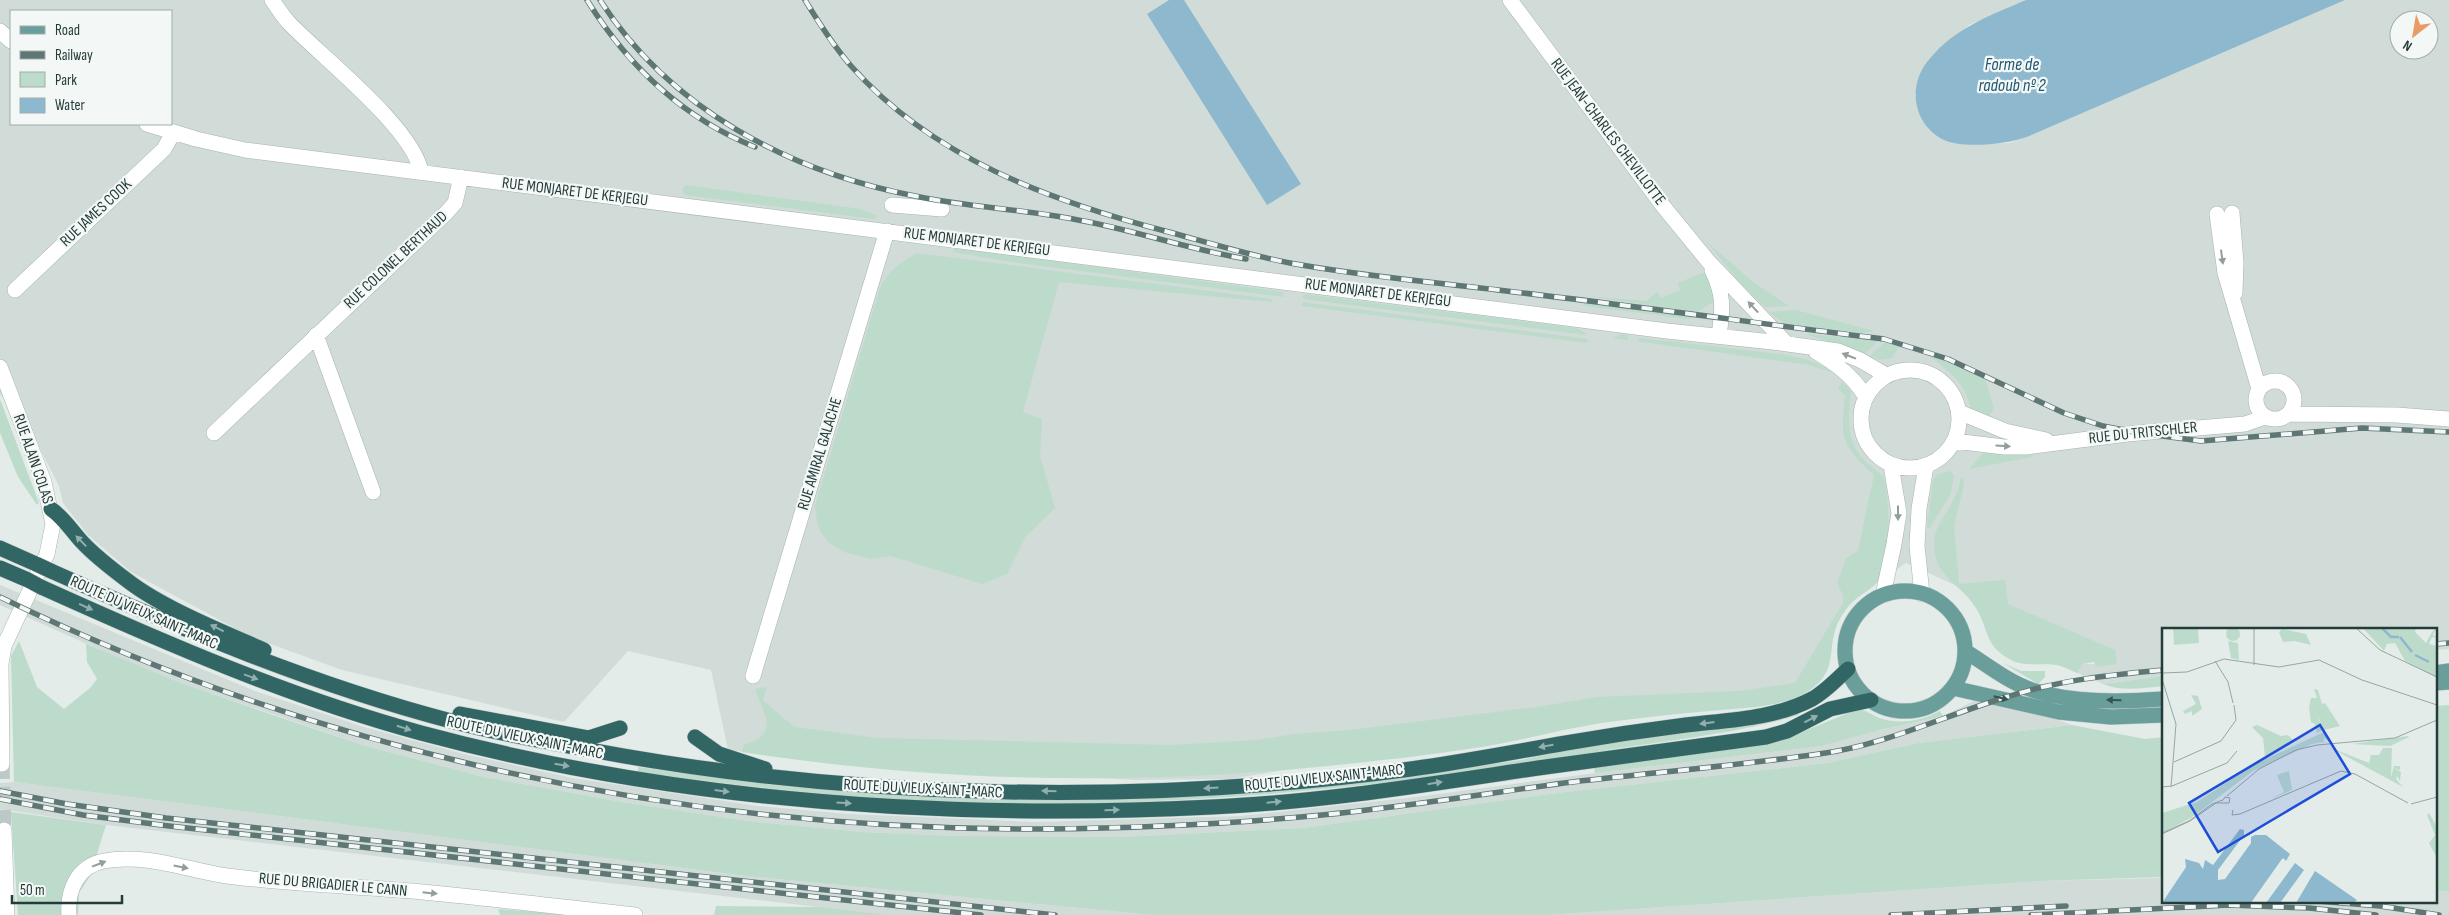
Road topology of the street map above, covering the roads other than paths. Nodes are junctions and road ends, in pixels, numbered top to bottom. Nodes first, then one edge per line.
1 (272, 0) edge
2 (1510, 0) edge
3 (0, 31) edge
4 (10, 41) edge
5 (150, 125) edge
6 (174, 133) junction
7 (421, 172) junction
8 (462, 177) junction
9 (892, 205) dead end
10 (942, 209) dead end
11 (2225, 214) dead end
12 (887, 231) junction
13 (1708, 261) junction
14 (15, 290) dead end
15 (316, 335) junction
16 (1719, 336) junction
17 (1786, 343) junction
18 (1809, 347) junction
19 (2251, 355) junction
20 (0, 367) edge
21 (1886, 375) junction
22 (2276, 380) junction
23 (2293, 392) junction
24 (2257, 395) junction
25 (1865, 396) junction
26 (1959, 412) junction
27 (2340, 413) junction
28 (2288, 414) junction
29 (2265, 417) junction
30 (2449, 419) edge
31 (2229, 425) junction
32 (214, 432) dead end
33 (1954, 441) junction
34 (2058, 442) junction
35 (1891, 465) junction
36 (1926, 466) junction
37 (373, 492) dead end
38 (50, 509) junction
39 (0, 548) edge
40 (41, 559) junction
41 (0, 568) edge
42 (1922, 594) junction
43 (1883, 595) junction
44 (5, 629) edge
45 (1965, 651) junction
46 (1848, 669) junction
47 (2449, 671) edge
48 (2436, 673) edge
49 (753, 676) dead end
50 (2449, 682) edge
51 (2436, 684) edge
52 (1953, 688) junction
53 (373, 698) junction
54 (2162, 699) edge
55 (1871, 700) junction
56 (2162, 715) edge
57 (620, 728) dead end
58 (695, 737) dead end
59 (2, 764) dead end
60 (797, 779) junction
61 (4, 830) dead end
62 (7, 915) edge
63 (69, 915) edge
64 (635, 915) edge

1 - 7 street
2 - 13 street, RUE JEAN-CHARLES CHEVILLOTTE
3 - 4 street
5 - 6 street, RUE MONJARET DE KERJEGU
6 - 7 street, RUE MONJARET DE KERJEGU
6 - 14 street, RUE JAMES COOK
7 - 8 street, RUE MONJARET DE KERJEGU
8 - 12 street, RUE MONJARET DE KERJEGU
8 - 15 street, RUE COLONEL BERTHAUD
9 - 10 street
11 - 19 street
12 - 16 street, RUE MONJARET DE KERJEGU
12 - 49 street, RUE AMIRAL GALACHE
13 - 16 street, RUE JEAN-CHARLES CHEVILLOTTE
17 -> 13 street, RUE JEAN-CHARLES CHEVILLOTTE
15 - 32 street, RUE COLONEL BERTHAUD
15 - 37 street
16 - 17 street, RUE MONJARET DE KERJEGU
17 - 18 street, RUE MONJARET DE KERJEGU
21 -> 18 street, RUE MONJARET DE KERJEGU
18 - 25 street, RUE MONJARET DE KERJEGU
19 - 22 street
19 - 24 street
20 - 38 street, RUE ALAIN COLAS
21 - 25 street
21 - 26 street
22 - 23 street
22 - 24 street
23 - 27 street
23 - 28 street
24 - 29 street
24 - 31 street
25 - 35 street
26 - 33 street
26 - 34 street, RUE DU TRITSCHLER
27 - 28 street
27 - 30 street
28 - 29 street
29 - 31 street, RUE DU TRITSCHLER
31 - 34 street, RUE DU TRITSCHLER
33 -> 34 street, RUE DU TRITSCHLER
33 - 36 street
35 - 36 street
35 -> 43 street
36 - 42 street
38 - 40 street, RUE ALAIN COLAS
53 -> 38 highway
39 - 40 highway, ROUTE DU VIEUX SAINT-MARC
40 - 44 street, RUE ALAIN COLAS
40 - 53 highway, ROUTE DU VIEUX SAINT-MARC, bridge
41 -> 55 highway, ROUTE DU VIEUX SAINT-MARC
42 - 43 main road
42 - 45 main road
43 - 46 main road
44 - 59 street, RUE ALAIN COLAS
45 - 52 main road
54 -> 45 main road
46 - 55 main road
46 -> 60 highway, ROUTE DU VIEUX SAINT-MARC
47 - 48 main road
50 - 51 main road
52 - 55 main road
52 -> 56 main road
53 - 57 highway
53 - 60 highway, ROUTE DU VIEUX SAINT-MARC
58 - 60 highway
61 - 62 street
63 -> 64 street, RUE DU BRIGADIER LE CANN

